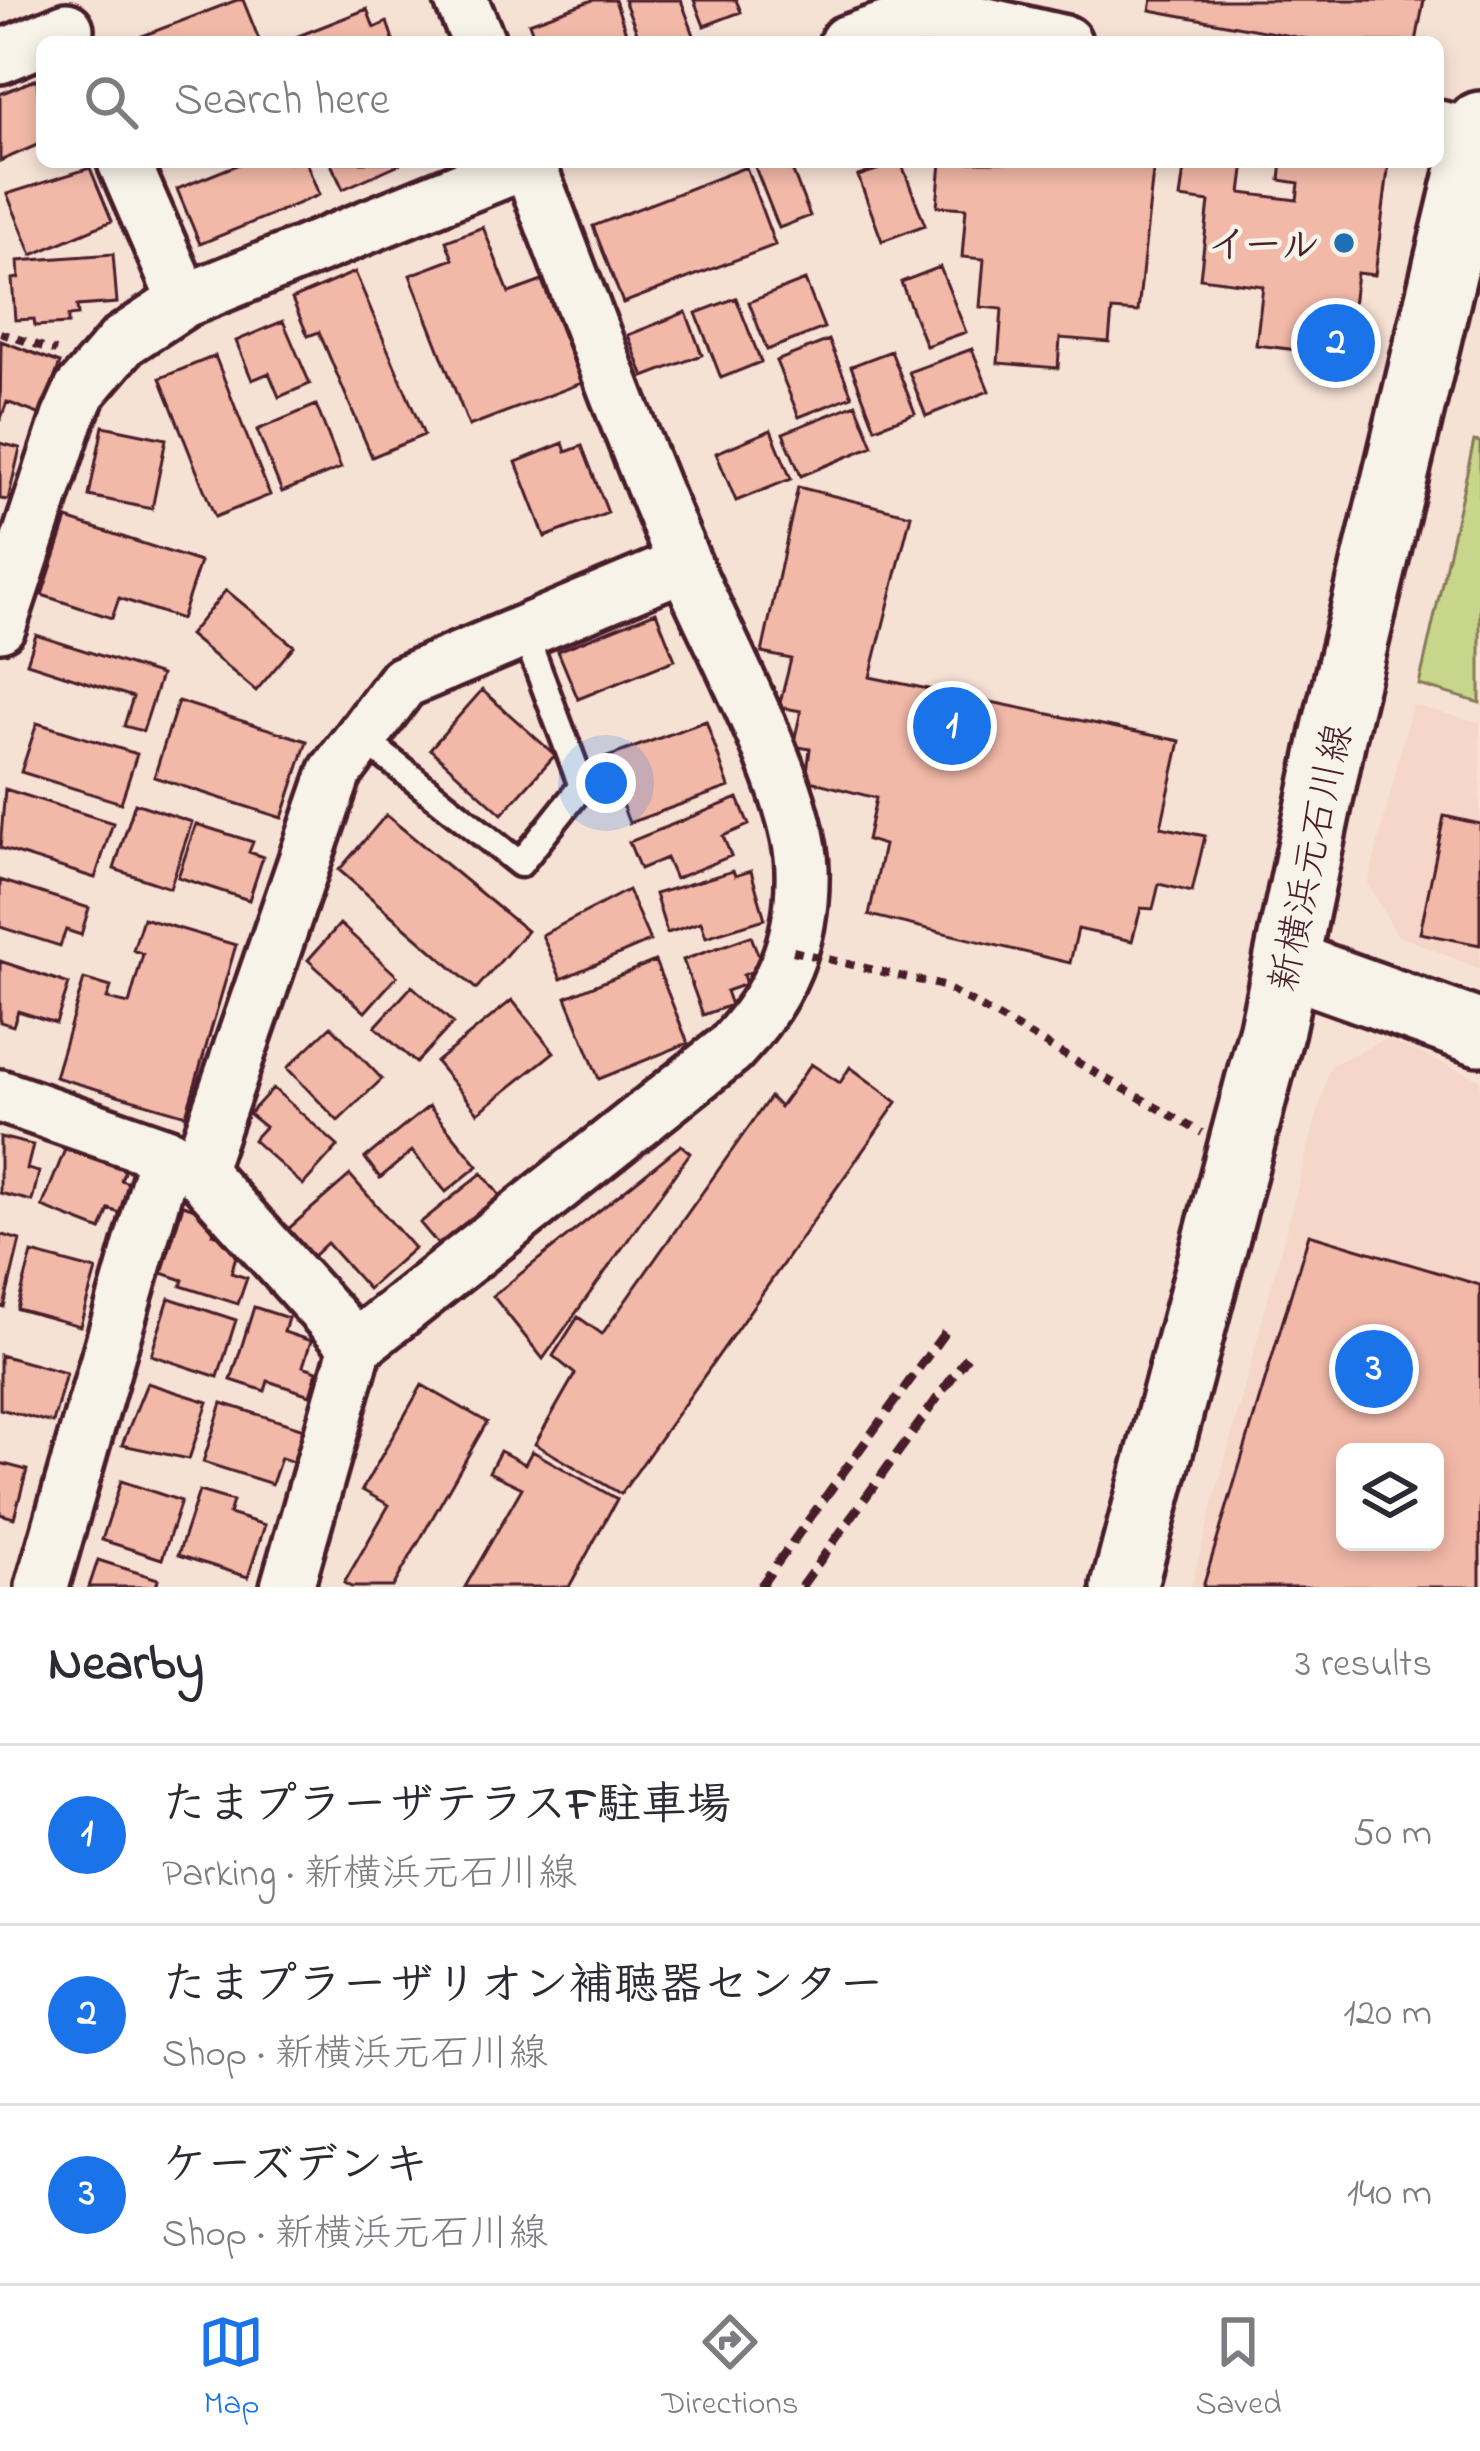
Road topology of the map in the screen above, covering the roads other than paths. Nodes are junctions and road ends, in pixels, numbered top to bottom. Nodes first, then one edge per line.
1 (461, 0) edge
2 (476, 36) edge
3 (864, 36) edge
4 (1039, 36) edge
5 (36, 39) edge
6 (0, 57) edge
7 (1469, 131) edge
8 (127, 168) edge
9 (513, 168) edge
10 (530, 168) edge
11 (184, 301) junction
12 (685, 564) junction
13 (0, 625) edge
14 (523, 629) junction
15 (360, 736) junction
16 (1288, 964) junction
17 (1480, 1033) edge
18 (0, 1096) edge
19 (182, 1163) junction
20 (356, 1346) junction
21 (42, 1587) edge
22 (287, 1587) edge
23 (1124, 1587) edge

1 - 2 street
3 - 4 street
5 - 6 street
7 - 16 street, 新横浜元石川線
8 - 11 street
9 - 11 street
10 - 12 street
11 - 13 street
12 - 14 street
12 - 20 street
14 - 15 street
14 - 15 lane
15 - 19 street
16 - 17 street
16 - 23 street, 新横浜元石川線
18 - 19 street
19 - 20 street
19 - 21 street
20 - 22 street

